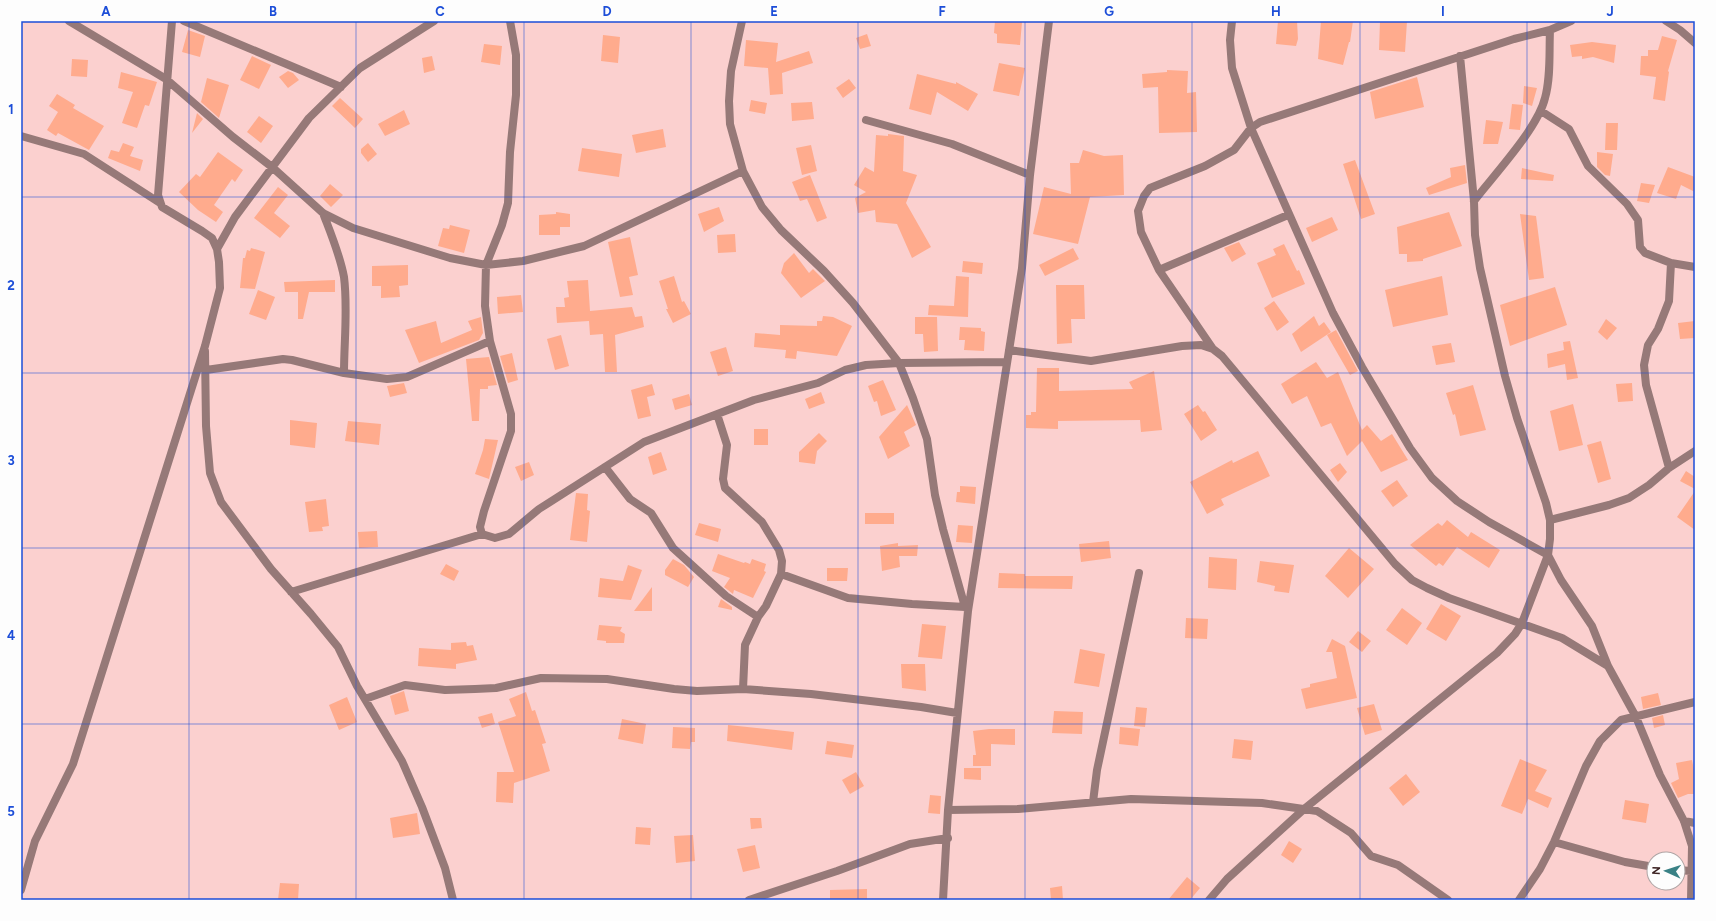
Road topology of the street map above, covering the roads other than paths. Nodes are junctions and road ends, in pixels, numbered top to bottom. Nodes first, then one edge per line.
1 (69, 21) edge
2 (172, 21) edge
3 (184, 21) edge
4 (434, 21) edge
5 (510, 21) edge
6 (742, 21) edge
7 (1049, 21) edge
8 (1232, 21) edge
9 (1571, 21) edge
10 (1666, 21) edge
11 (1550, 30) junction
12 (1695, 43) edge
13 (1460, 56) junction
14 (166, 79) junction
15 (341, 87) junction
16 (1541, 111) junction
17 (866, 120) dead end
18 (1251, 128) junction
19 (21, 136) edge
20 (272, 167) junction
21 (743, 171) junction
22 (1030, 175) junction
23 (1474, 201) junction
24 (160, 203) junction
25 (323, 213) junction
26 (1288, 215) junction
27 (216, 249) junction
28 (1671, 263) junction
29 (486, 265) junction
30 (1695, 267) edge
31 (1159, 270) junction
32 (490, 342) junction
33 (204, 346) junction
34 (1213, 349) junction
35 (1009, 350) junction
36 (1007, 362) junction
37 (899, 363) junction
38 (206, 370) junction
39 (344, 373) junction
40 (717, 414) junction
41 (1695, 451) edge
42 (605, 467) junction
43 (1669, 468) junction
44 (1550, 520) junction
45 (482, 534) junction
46 (1548, 555) junction
47 (1139, 573) dead end
48 (781, 574) junction
49 (291, 592) junction
50 (967, 609) junction
51 (758, 617) junction
52 (1522, 622) junction
53 (1608, 666) junction
54 (743, 689) junction
55 (365, 699) junction
56 (1695, 702) edge
57 (957, 713) junction
58 (1636, 717) junction
59 (1093, 802) junction
60 (1304, 809) junction
61 (948, 810) junction
62 (1684, 821) junction
63 (1695, 823) edge
64 (948, 838) junction
65 (1554, 842) junction
66 (1646, 866) edge
67 (1686, 871) edge
68 (1691, 871) junction
69 (21, 890) edge
70 (453, 900) edge
71 (749, 900) edge
72 (943, 900) edge
73 (1209, 900) edge
74 (1448, 900) edge
75 (1519, 900) edge
76 (1690, 900) edge

1 - 14 street
2 - 14 street
3 - 15 street
4 - 15 street
5 - 29 street
6 - 21 street
7 - 22 street
8 - 18 street
9 - 11 street
10 - 12 street
11 - 13 street
11 - 16 street
13 - 18 street
13 - 23 street
14 - 20 street
14 - 24 street
15 - 20 street
16 - 23 street
16 - 28 street
17 - 22 street
18 - 26 street
18 - 31 street
19 - 24 street
20 - 25 street
20 - 27 street
21 - 29 street
21 - 37 street
22 - 35 street
23 - 44 street
24 - 27 street
25 - 29 street
25 - 39 street
26 - 31 street
26 - 46 street
27 - 33 street
28 - 30 street
28 - 43 street
29 - 32 street
31 - 34 street
32 - 39 street
32 - 45 street
33 - 38 street
33 - 69 street
34 - 35 street
34 - 52 street
35 - 36 street
36 - 37 street
36 - 50 street
37 - 40 street
37 - 50 street
38 - 39 street
38 - 49 street
40 - 42 street
40 - 48 street
41 - 43 street
42 - 45 street
42 - 51 street
43 - 44 street
44 - 46 street
45 - 49 street
46 - 52 street
46 - 53 street
47 - 59 street
48 - 50 street
48 - 51 street
49 - 55 street
50 - 57 street
51 - 54 street
52 - 53 street
52 - 60 street
53 - 58 street
54 - 55 street
54 - 57 street
55 - 70 street
56 - 58 street
57 - 61 street
58 - 62 street
58 - 65 street
59 - 60 street
59 - 61 street
60 - 73 street
60 - 74 street
61 - 64 street
62 - 63 street
62 - 68 street
64 - 71 street
64 - 72 street
65 - 66 street
65 - 75 street
67 - 68 street
68 - 76 street

